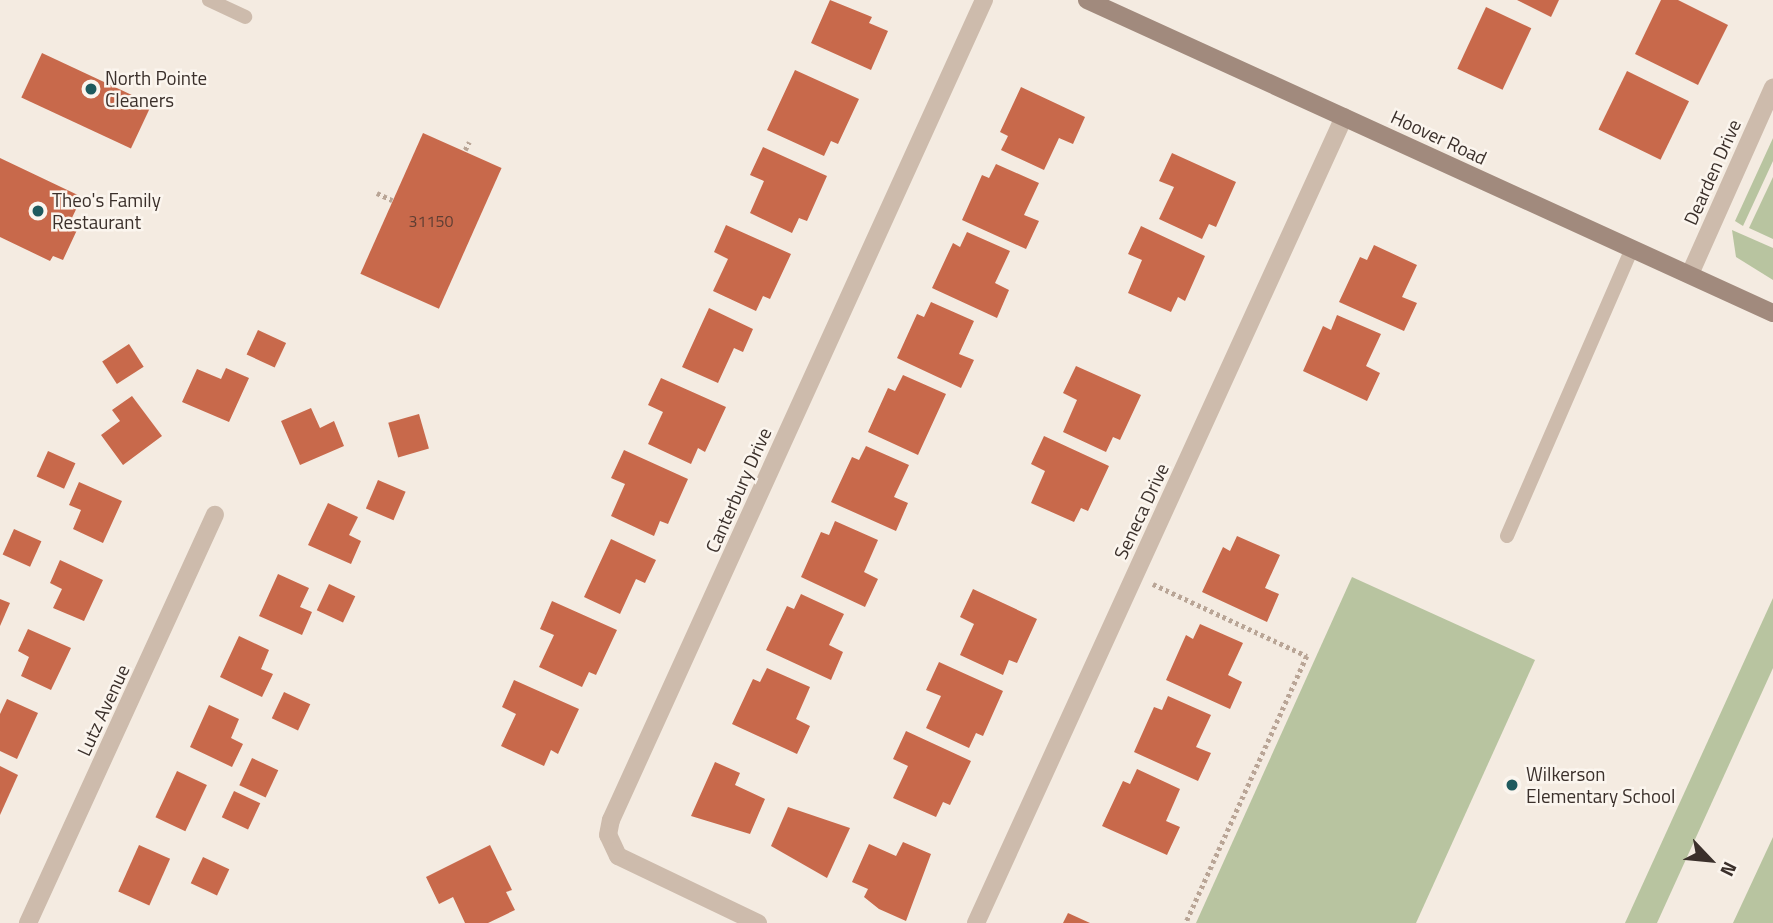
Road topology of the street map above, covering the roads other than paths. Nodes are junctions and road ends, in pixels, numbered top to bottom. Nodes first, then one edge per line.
1 (209, 0) edge
2 (984, 0) edge
3 (1087, 0) edge
4 (245, 17) dead end
5 (1773, 88) edge
6 (1344, 117) junction
7 (1632, 248) junction
8 (1690, 274) junction
9 (1773, 313) edge
10 (215, 515) dead end
11 (1507, 536) dead end
12 (29, 923) edge
13 (758, 923) edge
14 (976, 923) edge

1 - 4 lane
2 - 13 street, Canterbury Drive
3 - 6 main road, Hoover Road
5 - 8 street, Dearden Drive
6 - 7 main road, Hoover Road
6 - 14 street, Seneca Drive
7 - 8 main road, Hoover Road
7 - 11 lane
8 - 9 main road, Hoover Road
10 - 12 street, Lutz Avenue

